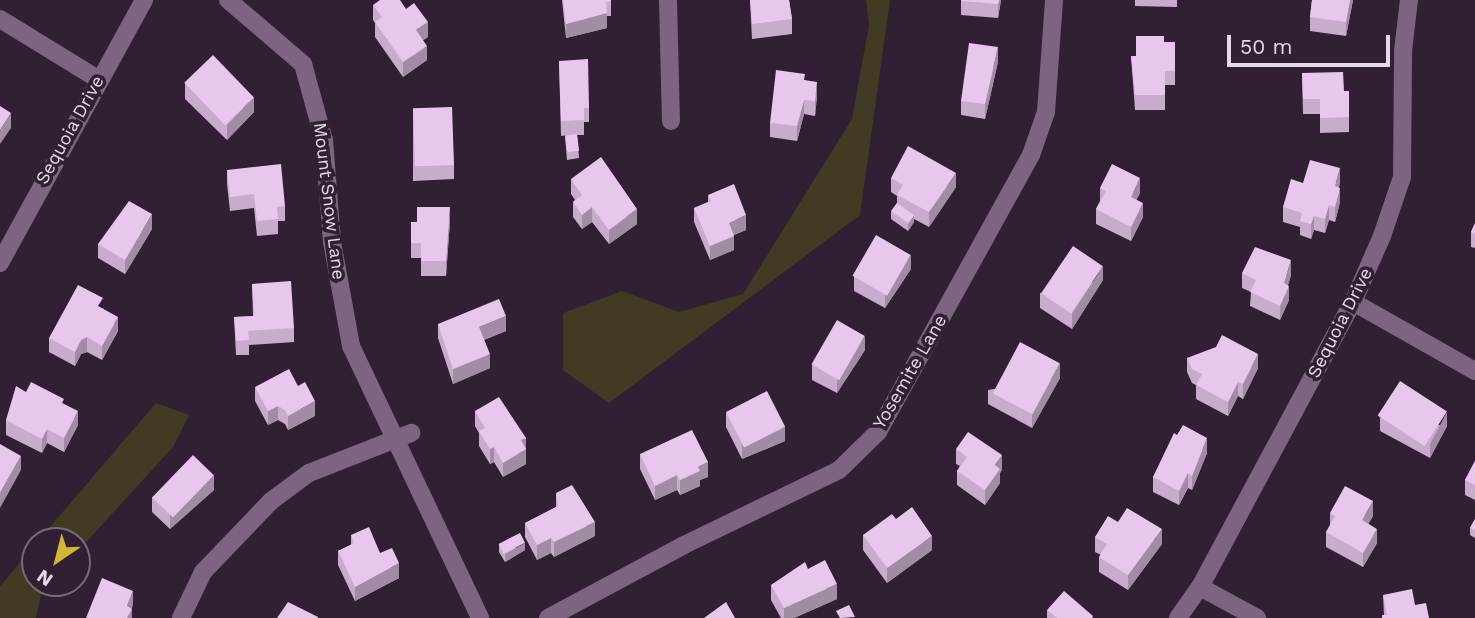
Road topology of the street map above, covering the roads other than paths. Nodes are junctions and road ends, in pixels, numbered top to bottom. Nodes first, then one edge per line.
1 (144, 0) edge
2 (228, 0) edge
3 (668, 0) edge
4 (1054, 0) edge
5 (1409, 0) edge
6 (0, 19) edge
7 (98, 79) junction
8 (671, 121) dead end
9 (0, 263) edge
10 (1353, 302) junction
11 (1475, 371) edge
12 (402, 436) junction
13 (1199, 587) junction
14 (181, 618) edge
15 (480, 618) edge
16 (548, 618) edge
17 (1178, 618) edge
18 (1257, 618) edge

1 - 7 street, Sequoia Drive
2 - 12 street, Mount Snow Lane
3 - 8 street
4 - 16 street, Yosemite Lane
5 - 10 street, Sequoia Drive
6 - 7 street
7 - 9 street, Sequoia Drive
10 - 11 street
10 - 13 street, Sequoia Drive
12 - 14 street
12 - 15 street, Mount Snow Lane
13 - 17 street, Sequoia Drive
13 - 18 street

